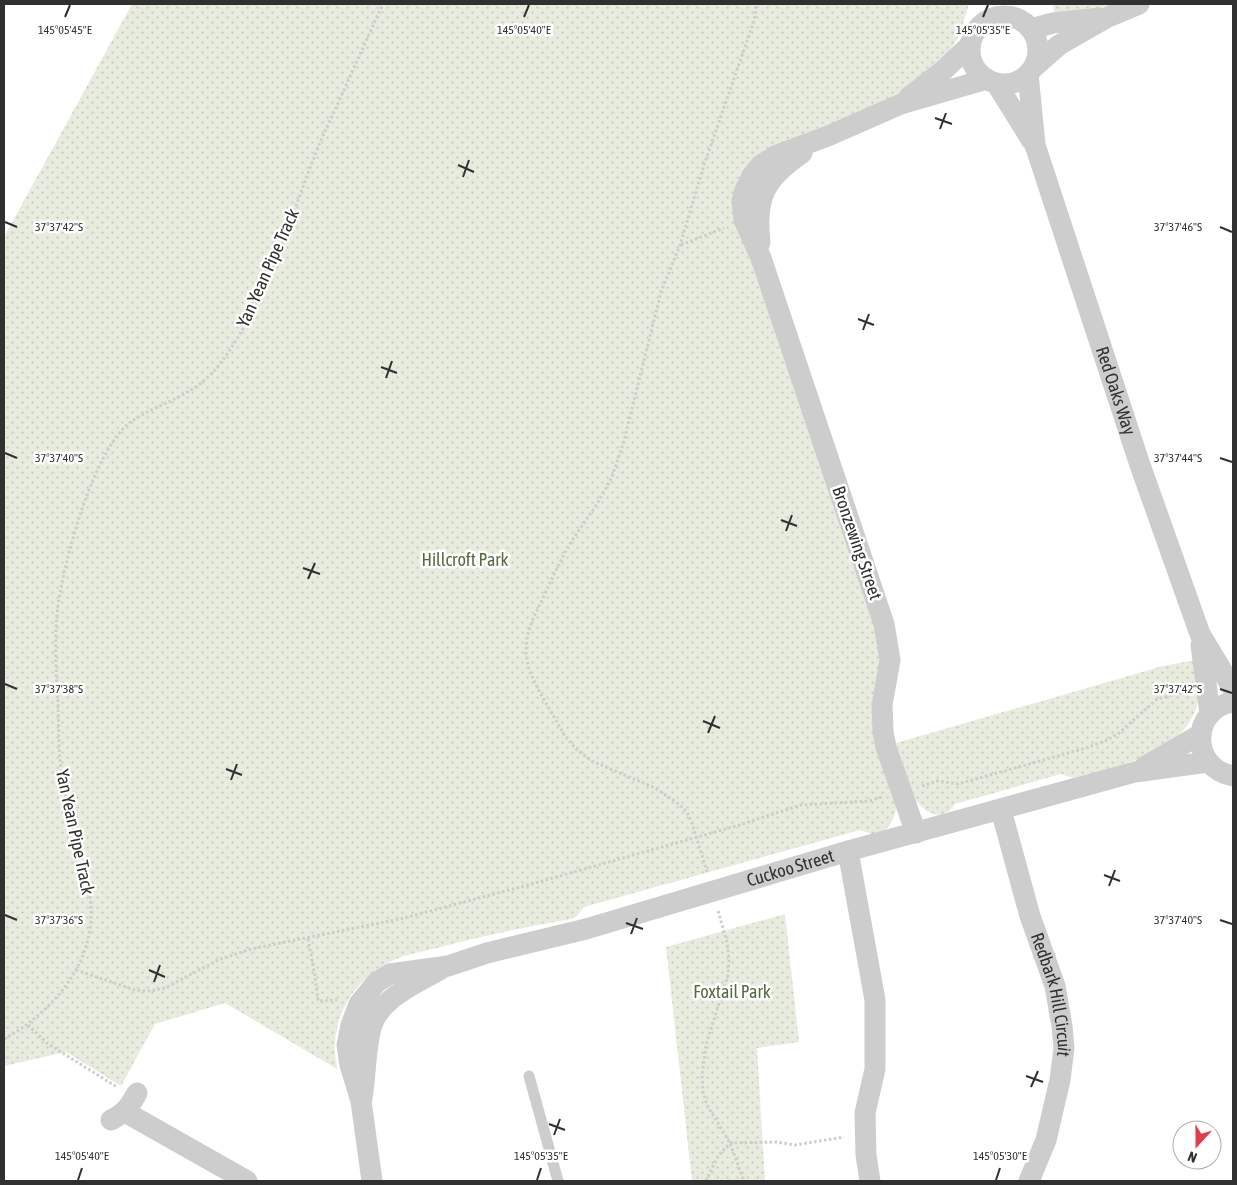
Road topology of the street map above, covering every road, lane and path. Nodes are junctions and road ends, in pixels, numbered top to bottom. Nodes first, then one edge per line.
1 (383, 4) edge
2 (755, 4) edge
3 (980, 4) edge
4 (1139, 4) edge
5 (1018, 17) edge
6 (1108, 17) junction
7 (979, 26) junction
8 (970, 46) junction
9 (1031, 71) junction
10 (992, 81) junction
11 (901, 104) junction
12 (1035, 145) junction
13 (769, 170) junction
14 (744, 220) junction
15 (680, 245) junction
16 (761, 258) junction
17 (1200, 634) junction
18 (1207, 687) junction
19 (1233, 689) edge
20 (1233, 702) edge
21 (1210, 714) junction
22 (1201, 734) junction
23 (1208, 762) junction
24 (1135, 772) junction
25 (1231, 778) edge
26 (902, 791) junction
27 (1001, 810) junction
28 (916, 833) junction
29 (697, 836) junction
30 (848, 851) junction
31 (712, 892) junction
32 (308, 939) junction
33 (76, 970) junction
34 (368, 1009) junction
35 (28, 1025) junction
36 (4, 1039) edge
37 (530, 1076) dead end
38 (127, 1106) joint
39 (865, 1136) junction
40 (730, 1144) junction
41 (247, 1181) edge
42 (372, 1181) edge
43 (558, 1181) edge
44 (706, 1181) edge
45 (744, 1181) edge
46 (870, 1181) edge
47 (1029, 1181) edge

1 - 33 path, Yan Yean Pipe Track
2 - 15 path
3 - 7 street
4 - 6 street
5 - 6 street
5 - 7 street
5 - 9 street
6 - 9 street
7 - 8 street
8 - 10 street
8 - 11 street
9 - 10 street
9 - 12 street, Red Oaks Way
10 - 11 street
10 - 12 street, Red Oaks Way
11 - 13 street
12 - 17 street, Red Oaks Way
13 - 14 street, Bronzewing Street
13 - 16 street, Bronzewing Street
14 - 15 path
14 - 16 street, Bronzewing Street
15 - 29 path
16 - 26 street, Bronzewing Street
17 - 18 street, Red Oaks Way
17 - 19 street, Red Oaks Way
18 - 21 street, Red Oaks Way
18 - 26 path
20 - 21 street
21 - 22 street
22 - 23 street
22 - 24 street, Cuckoo Street
23 - 24 street, Cuckoo Street
23 - 25 street
24 - 27 street, Cuckoo Street
26 - 28 street, Bronzewing Street
26 - 29 path
27 - 28 street, Cuckoo Street
27 - 47 street, Redbark Hill Circuit
28 - 30 street, Cuckoo Street
29 - 31 path
29 - 32 path
30 - 31 street, Cuckoo Street
30 - 39 street
31 - 34 street, Cuckoo Street
31 - 40 path
32 - 33 path
32 - 34 path
33 - 35 path, Yan Yean Pipe Track
34 - 42 street
35 - 36 path, Yan Yean Pipe Track
35 - 38 path
37 - 43 lane
38 - 41 street
39 - 40 path
39 - 46 street
40 - 44 path
40 - 45 path

